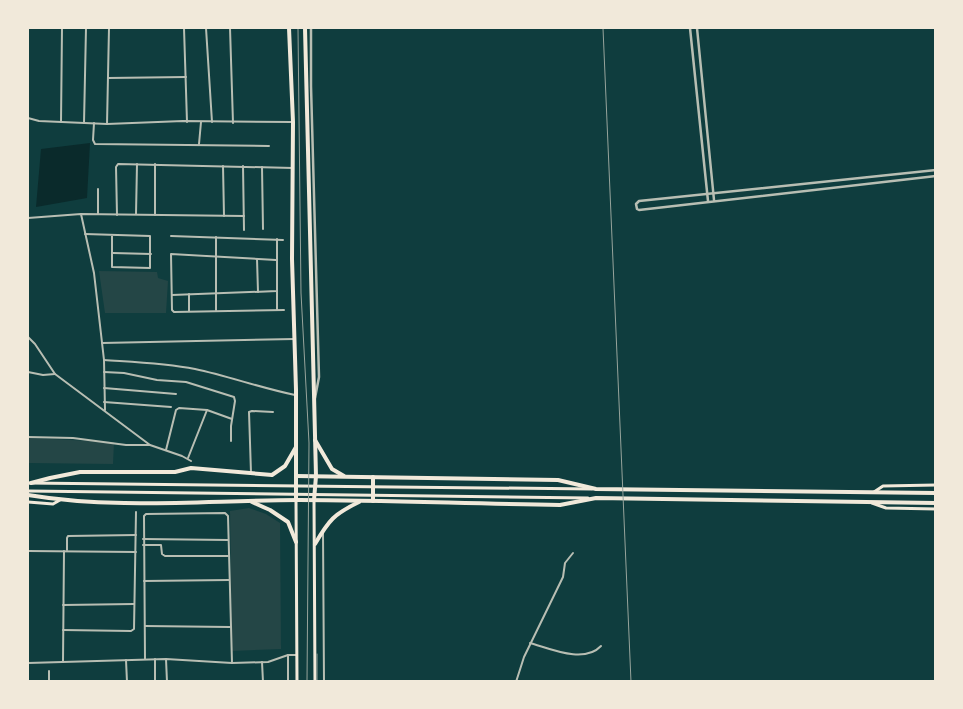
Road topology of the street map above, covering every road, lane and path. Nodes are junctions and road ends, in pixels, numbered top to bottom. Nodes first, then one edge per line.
1 (62, 28) edge
2 (86, 28) edge
3 (110, 28) edge
4 (184, 28) edge
5 (206, 28) edge
6 (230, 28) edge
7 (289, 28) edge
8 (305, 28) edge
9 (311, 28) edge
10 (690, 28) edge
11 (696, 28) edge
12 (108, 78) junction
13 (186, 78) junction
14 (28, 118) edge
15 (60, 122) junction
16 (187, 122) junction
17 (201, 122) junction
18 (212, 122) junction
19 (293, 122) junction
20 (84, 123) junction
21 (233, 123) junction
22 (94, 124) junction
23 (107, 124) junction
24 (199, 144) junction
25 (269, 146) dead end
26 (137, 164) junction
27 (155, 164) junction
28 (224, 166) junction
29 (243, 166) junction
30 (262, 167) junction
31 (293, 168) junction
32 (936, 170) edge
33 (936, 176) edge
34 (98, 189) dead end
35 (707, 194) junction
36 (713, 194) junction
37 (708, 201) junction
38 (714, 201) junction
39 (81, 214) junction
40 (98, 214) junction
41 (118, 215) junction
42 (136, 215) junction
43 (155, 215) junction
44 (224, 216) junction
45 (244, 216) junction
46 (28, 218) edge
47 (263, 229) dead end
48 (244, 230) dead end
49 (85, 234) junction
50 (112, 235) junction
51 (171, 236) dead end
52 (216, 238) junction
53 (277, 240) junction
54 (283, 240) dead end
55 (112, 254) junction
56 (150, 254) junction
57 (216, 257) junction
58 (257, 259) junction
59 (276, 260) junction
60 (277, 291) junction
61 (258, 292) junction
62 (216, 293) junction
63 (189, 294) junction
64 (172, 295) junction
65 (277, 310) junction
66 (284, 310) dead end
67 (189, 311) junction
68 (216, 311) junction
69 (28, 337) edge
70 (294, 339) junction
71 (102, 343) junction
72 (104, 360) junction
73 (28, 372) edge
74 (104, 372) junction
75 (55, 374) junction
76 (104, 388) junction
77 (176, 394) dead end
78 (296, 395) junction
79 (315, 401) junction
80 (104, 402) junction
81 (171, 407) dead end
82 (104, 410) junction
83 (207, 410) junction
84 (273, 412) dead end
85 (232, 420) junction
86 (28, 437) edge
87 (315, 440) junction
88 (231, 441) dead end
89 (150, 445) junction
90 (297, 446) junction
91 (166, 450) junction
92 (188, 458) junction
93 (191, 460) dead end
94 (252, 473) junction
95 (296, 476) junction
96 (316, 476) junction
97 (345, 476) junction
98 (373, 476) junction
99 (29, 483) edge
100 (936, 485) edge
101 (596, 489) junction
102 (28, 491) edge
103 (874, 492) junction
104 (936, 493) edge
105 (28, 495) edge
106 (596, 498) junction
107 (60, 500) junction
108 (296, 500) junction
109 (314, 500) junction
110 (250, 501) junction
111 (361, 501) junction
112 (373, 501) junction
113 (28, 502) edge
114 (869, 502) junction
115 (936, 503) edge
116 (936, 509) edge
117 (136, 512) dead end
118 (324, 528) junction
119 (136, 535) junction
120 (143, 540) junction
121 (228, 540) junction
122 (296, 542) junction
123 (315, 544) junction
124 (143, 545) junction
125 (28, 551) edge
126 (65, 551) junction
127 (136, 552) junction
128 (573, 553) dead end
129 (228, 556) junction
130 (229, 580) junction
131 (144, 581) junction
132 (134, 604) junction
133 (63, 605) junction
134 (145, 626) junction
135 (230, 626) junction
136 (63, 630) junction
137 (530, 643) junction
138 (601, 646) dead end
139 (288, 655) junction
140 (296, 655) junction
141 (166, 658) junction
142 (145, 659) junction
143 (155, 659) junction
144 (126, 660) junction
145 (63, 662) junction
146 (262, 662) junction
147 (28, 663) edge
148 (232, 663) junction
149 (49, 671) dead end
150 (49, 682) edge
151 (127, 682) edge
152 (155, 682) edge
153 (167, 682) edge
154 (263, 682) edge
155 (288, 682) edge
156 (297, 682) edge
157 (315, 682) edge
158 (324, 682) edge
159 (516, 682) edge

1 - 15 street
2 - 20 street
3 - 12 street
4 - 13 street
5 - 18 street
6 - 21 street
7 - 19 highway
8 - 79 highway
9 - 79 street
10 - 35 street
11 - 36 street
12 - 13 street
12 - 23 street
13 - 16 street
14 - 15 street
15 - 20 street
16 - 17 street
16 - 23 street
17 - 18 street
17 - 24 street
18 - 21 street
19 - 21 street
19 - 31 highway
20 - 22 street
22 - 23 street
22 - 24 street
24 - 25 street
26 - 27 street
26 - 41 street
26 - 42 street
27 - 28 street
27 - 43 street
28 - 29 street
28 - 44 street
29 - 30 street
29 - 45 street
30 - 31 street
30 - 47 street
31 - 70 highway
32 - 36 street
33 - 38 street
34 - 40 street
35 - 36 street
35 - 37 street
35 - 37 street
36 - 38 street
37 - 38 street
39 - 40 street
39 - 46 street
39 - 49 street
40 - 41 street
41 - 42 street
42 - 43 street
43 - 44 street
44 - 45 street
45 - 48 street
49 - 50 street
49 - 71 street
50 - 55 street
50 - 56 street
51 - 52 street
52 - 53 street
52 - 57 street
53 - 54 street
53 - 59 street
55 - 56 street
55 - 56 street
57 - 58 street
57 - 62 street
57 - 64 street
58 - 59 street
58 - 61 street
59 - 60 street
60 - 61 street
60 - 65 street
61 - 62 street
62 - 63 street
62 - 68 street
63 - 64 street
63 - 67 street
64 - 67 street
65 - 66 street
65 - 68 street
67 - 68 street
69 - 75 street
70 - 71 street
70 - 78 highway
71 - 72 street
72 - 74 street
72 - 78 street
73 - 75 street
74 - 76 street
74 - 85 street
75 - 82 street
76 - 77 street
76 - 80 street
78 - 90 highway
79 - 87 highway
80 - 81 street
80 - 82 street
82 - 89 street
83 - 85 street
83 - 91 street
83 - 92 street
84 - 94 street
85 - 88 street
86 - 89 street
87 - 96 highway
87 - 97 highway
89 - 91 street
90 - 94 highway
90 - 95 highway
91 - 92 street
92 - 93 street
94 - 99 highway
95 - 96 highway
95 - 108 highway
96 - 97 highway
96 - 109 highway
97 - 98 highway
98 - 101 highway
98 - 112 highway
99 - 101 main road
100 - 103 main road
101 - 103 highway
102 - 106 main road
103 - 104 highway
105 - 107 highway
106 - 112 highway
106 - 114 highway
107 - 110 highway
107 - 113 main road
108 - 109 highway
108 - 110 highway
108 - 122 main road
109 - 111 highway
109 - 123 main road
110 - 122 highway
111 - 112 highway
111 - 118 highway
114 - 115 highway
114 - 116 main road
117 - 119 street
118 - 123 highway
118 - 158 street
119 - 126 street
119 - 127 street
120 - 121 street
120 - 121 street
120 - 124 street
121 - 129 street
122 - 140 main road
123 - 157 main road
124 - 129 street
124 - 131 street
125 - 126 street
126 - 127 street
126 - 133 street
127 - 132 street
128 - 137 street
129 - 130 street
130 - 131 street
130 - 135 street
131 - 134 street
132 - 133 street
132 - 136 street
133 - 136 street
134 - 135 street
134 - 142 street
135 - 148 street
136 - 145 street
137 - 138 street
137 - 159 street
139 - 140 street
139 - 146 street
139 - 155 street
140 - 156 main road
141 - 143 street
141 - 148 street
141 - 153 street
142 - 143 street
142 - 144 street
143 - 152 street
144 - 145 street
144 - 151 street
145 - 147 street
146 - 148 street
146 - 154 street
149 - 150 street

